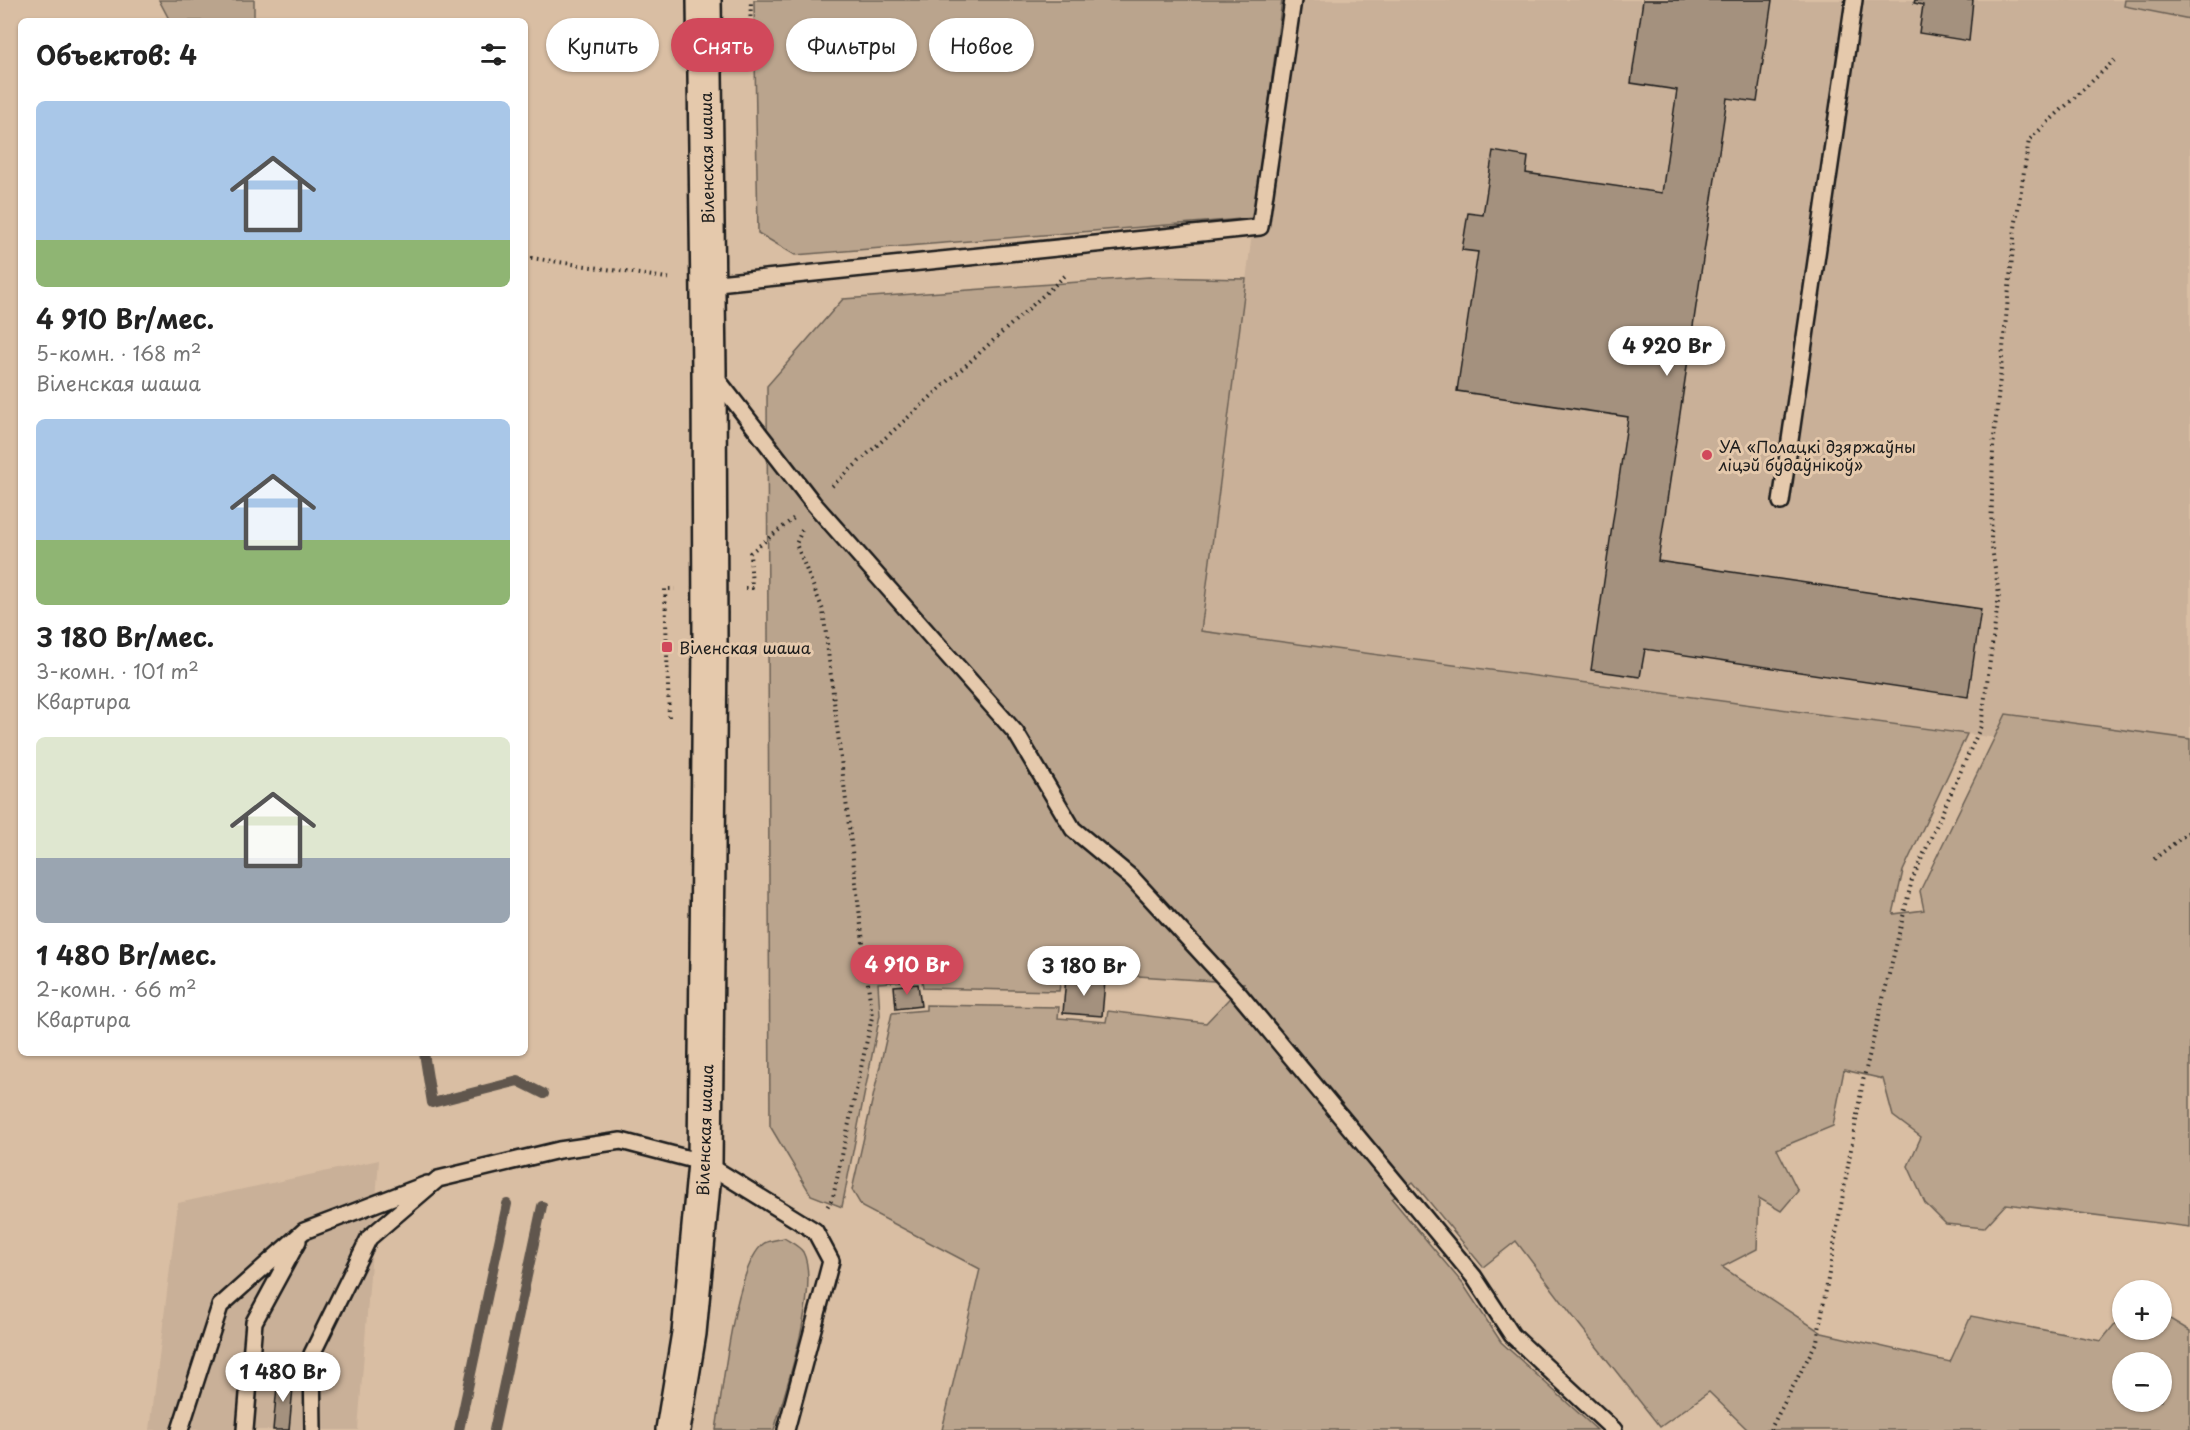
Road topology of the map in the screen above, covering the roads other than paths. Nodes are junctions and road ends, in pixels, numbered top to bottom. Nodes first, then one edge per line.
1 (705, 0) edge
2 (1293, 0) edge
3 (1854, 0) edge
4 (708, 284) junction
5 (709, 370) junction
6 (1780, 502) dead end
7 (705, 1163) junction
8 (438, 1179) junction
9 (304, 1231) junction
10 (180, 1430) edge
11 (245, 1430) edge
12 (314, 1430) edge
13 (673, 1430) edge
14 (786, 1430) edge
15 (1614, 1430) edge

1 - 4 main road, Віленская шаша
2 - 4 lane
3 - 6 lane
4 - 5 main road, Віленская шаша
5 - 7 main road, Віленская шаша
5 - 15 lane
7 - 8 lane
7 - 13 main road, Віленская шаша
7 - 14 lane
8 - 9 lane
8 - 12 lane
9 - 10 lane
9 - 11 lane

